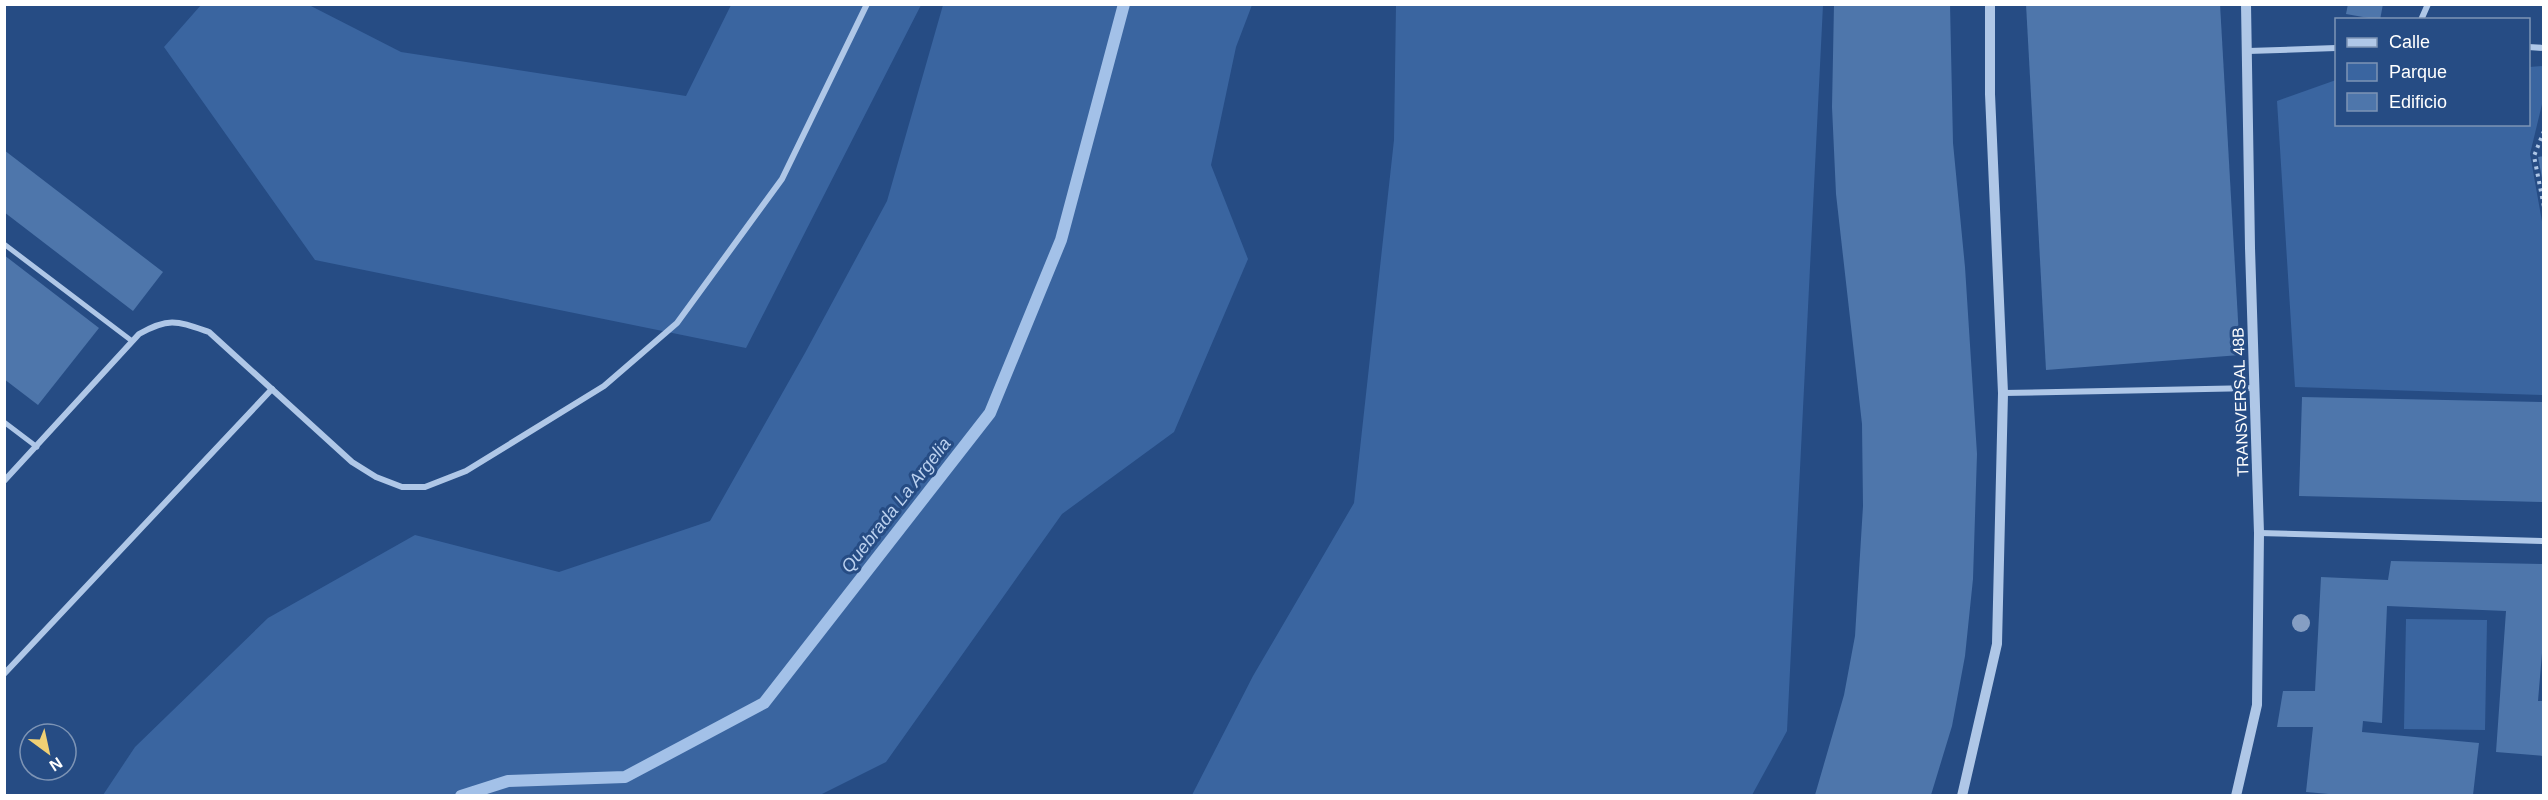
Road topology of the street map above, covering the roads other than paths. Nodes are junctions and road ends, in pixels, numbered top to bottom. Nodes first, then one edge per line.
1 (867, 4) edge
2 (1989, 4) edge
3 (2246, 4) edge
4 (2428, 4) edge
5 (2422, 18) edge
6 (2335, 48) edge
7 (2248, 51) junction
8 (4, 244) edge
9 (132, 341) junction
10 (2255, 388) junction
11 (272, 389) junction
12 (2003, 393) junction
13 (4, 422) edge
14 (37, 447) junction
15 (4, 481) edge
16 (2259, 533) junction
17 (2544, 541) edge
18 (4, 674) edge
19 (1962, 795) edge
20 (2236, 795) edge

1 - 11 street
2 - 12 street
3 - 7 street, TRANSVERSAL 48B
4 - 5 street
6 - 7 street
7 - 10 street, TRANSVERSAL 48B
8 - 9 street
9 - 11 street
9 - 14 street
10 - 12 street
10 - 16 street, TRANSVERSAL 48B
11 - 18 street
12 - 19 street
13 - 14 street
14 - 15 street
16 - 17 street
16 - 20 street, TRANSVERSAL 48B

